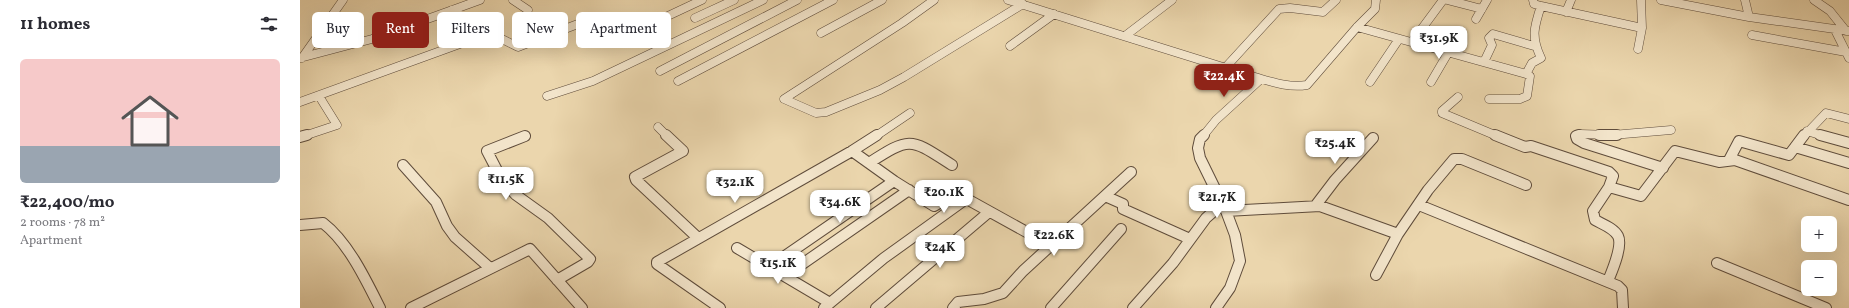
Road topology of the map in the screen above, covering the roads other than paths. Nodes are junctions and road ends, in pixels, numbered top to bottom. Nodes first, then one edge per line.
1 (342, 0) edge
2 (480, 0) edge
3 (513, 0) edge
4 (702, 0) edge
5 (734, 0) edge
6 (763, 0) edge
7 (797, 0) edge
8 (833, 0) edge
9 (882, 0) edge
10 (934, 0) edge
11 (1008, 0) edge
12 (1172, 0) edge
13 (1298, 0) edge
14 (1336, 0) edge
15 (1376, 0) edge
16 (1431, 0) edge
17 (1447, 0) edge
18 (1487, 0) edge
19 (1533, 0) edge
20 (1571, 0) edge
21 (1641, 0) edge
22 (1661, 0) edge
23 (1708, 0) edge
24 (1745, 0) edge
25 (1814, 0) edge
26 (1675, 1) edge
27 (1441, 2) edge
28 (1023, 4) junction
29 (1541, 6) junction
30 (1290, 8) junction
31 (1482, 9) junction
32 (1707, 9) junction
33 (452, 10) junction
34 (528, 10) dead end
35 (455, 12) edge
36 (1566, 12) junction
37 (1054, 14) junction
38 (671, 15) edge
39 (1749, 17) junction
40 (695, 18) dead end
41 (1476, 19) dead end
42 (576, 25) edge
43 (1357, 27) junction
44 (1642, 28) junction
45 (1835, 30) junction
46 (1847, 31) edge
47 (821, 33) dead end
48 (1125, 36) junction
49 (1752, 36) dead end
50 (1399, 39) junction
51 (504, 40) edge
52 (1412, 42) junction
53 (1010, 46) dead end
54 (1534, 46) junction
55 (451, 48) edge
56 (1638, 49) dead end
57 (1448, 53) junction
58 (1847, 55) edge
59 (301, 58) edge
60 (1484, 62) junction
61 (1225, 68) junction
62 (660, 71) dead end
63 (1526, 74) junction
64 (1261, 79) junction
65 (678, 81) dead end
66 (1370, 82) dead end
67 (1431, 82) dead end
68 (319, 96) junction
69 (547, 96) dead end
70 (1458, 97) dead end
71 (1489, 99) dead end
72 (300, 102) edge
73 (910, 113) dead end
74 (1849, 119) edge
75 (658, 128) dead end
76 (1671, 130) dead end
77 (1807, 131) junction
78 (525, 136) dead end
79 (300, 137) edge
80 (1373, 138) dead end
81 (1849, 143) edge
82 (1795, 147) junction
83 (852, 150) junction
84 (1729, 160) junction
85 (1849, 163) edge
86 (869, 164) junction
87 (403, 165) dead end
88 (952, 165) dead end
89 (1663, 168) junction
90 (1131, 172) dead end
91 (894, 181) junction
92 (1526, 185) dead end
93 (1609, 187) junction
94 (909, 190) junction
95 (1105, 196) junction
96 (966, 199) junction
97 (1849, 200) edge
98 (1316, 205) junction
99 (1419, 205) junction
100 (1224, 208) junction
101 (989, 212) junction
102 (300, 225) edge
103 (1121, 228) dead end
104 (1398, 234) junction
105 (698, 238) junction
106 (1190, 239) junction
107 (1050, 245) junction
108 (736, 248) dead end
109 (1717, 264) dead end
110 (769, 267) junction
111 (490, 268) junction
112 (1376, 275) dead end
113 (785, 276) junction
114 (557, 280) junction
115 (1608, 281) junction
116 (827, 306) edge
117 (380, 308) edge
118 (411, 308) edge
119 (582, 308) edge
120 (720, 308) edge
121 (876, 308) edge
122 (954, 308) edge
123 (1051, 308) edge
124 (1133, 308) edge
125 (1216, 308) edge
126 (1623, 308) edge
127 (1826, 308) edge

1 - 59 street
2 - 33 street
3 - 34 street
4 - 38 street
5 - 40 street
6 - 69 street
7 - 62 street
8 - 65 street
9 - 47 street
10 - 28 street
11 - 28 street
12 - 48 street
13 - 30 street
14 - 30 street
15 - 43 street
16 - 27 street
17 - 31 street
18 - 31 street
19 - 29 street
20 - 36 street
21 - 44 street
22 - 26 street
23 - 32 street
24 - 39 street
25 - 46 street
26 - 32 street
27 - 52 street
28 - 37 street
29 - 36 street
29 - 54 street
30 - 61 street
31 - 41 street
32 - 39 street
33 - 35 street
33 - 59 street
36 - 44 street
37 - 48 street
37 - 53 street
39 - 45 street
42 - 51 street
43 - 50 street
43 - 64 street
44 - 56 street
45 - 46 street
45 - 58 street
48 - 61 street
49 - 58 street
50 - 52 street
50 - 66 street
52 - 57 street
54 - 60 street
54 - 63 street
55 - 68 street
57 - 60 street
57 - 67 street
60 - 63 street
61 - 64 street
63 - 71 street
64 - 100 street
68 - 72 street
68 - 79 street
70 - 93 street
73 - 83 street
74 - 77 street
75 - 105 street
76 - 89 street
77 - 81 street
77 - 82 street
78 - 114 street
80 - 98 street
82 - 84 street
82 - 85 street
83 - 86 street
83 - 105 street
84 - 89 street
84 - 97 street
86 - 88 street
86 - 91 street
87 - 111 street
89 - 93 street
90 - 95 street
91 - 94 street
91 - 110 street
92 - 99 street
93 - 115 street
94 - 96 street
94 - 113 street
95 - 106 street
95 - 107 street
96 - 101 street
96 - 116 street
98 - 100 street
98 - 104 street
99 - 104 street
99 - 115 street
100 - 106 street
100 - 125 street
101 - 107 street
101 - 121 street
102 - 117 street
103 - 123 street
104 - 112 street
105 - 120 street
106 - 124 street
107 - 122 street
108 - 110 street
109 - 127 street
110 - 113 street
111 - 114 street
111 - 118 street
113 - 116 street
114 - 119 street
115 - 126 street

